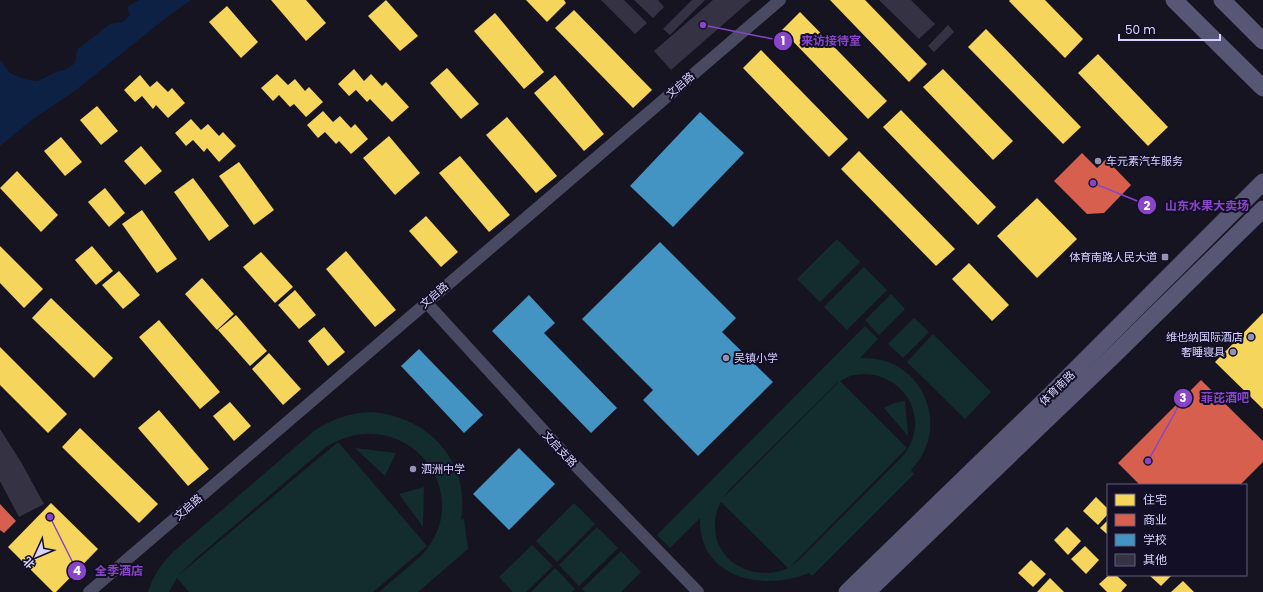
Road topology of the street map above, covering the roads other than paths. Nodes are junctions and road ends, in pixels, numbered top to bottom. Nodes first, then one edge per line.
1 (780, 0) edge
2 (1174, 0) edge
3 (1222, 0) edge
4 (1263, 41) edge
5 (1263, 88) edge
6 (1263, 182) edge
7 (1263, 209) edge
8 (426, 302) junction
9 (89, 592) edge
10 (698, 592) edge
11 (847, 592) edge
12 (867, 592) edge

1 - 8 street, 文启路
2 - 5 main road
3 - 4 main road
6 - 11 main road, 体育南路
7 - 12 main road, 体育南路
8 - 9 street, 文启路
8 - 10 street, 文启支路

